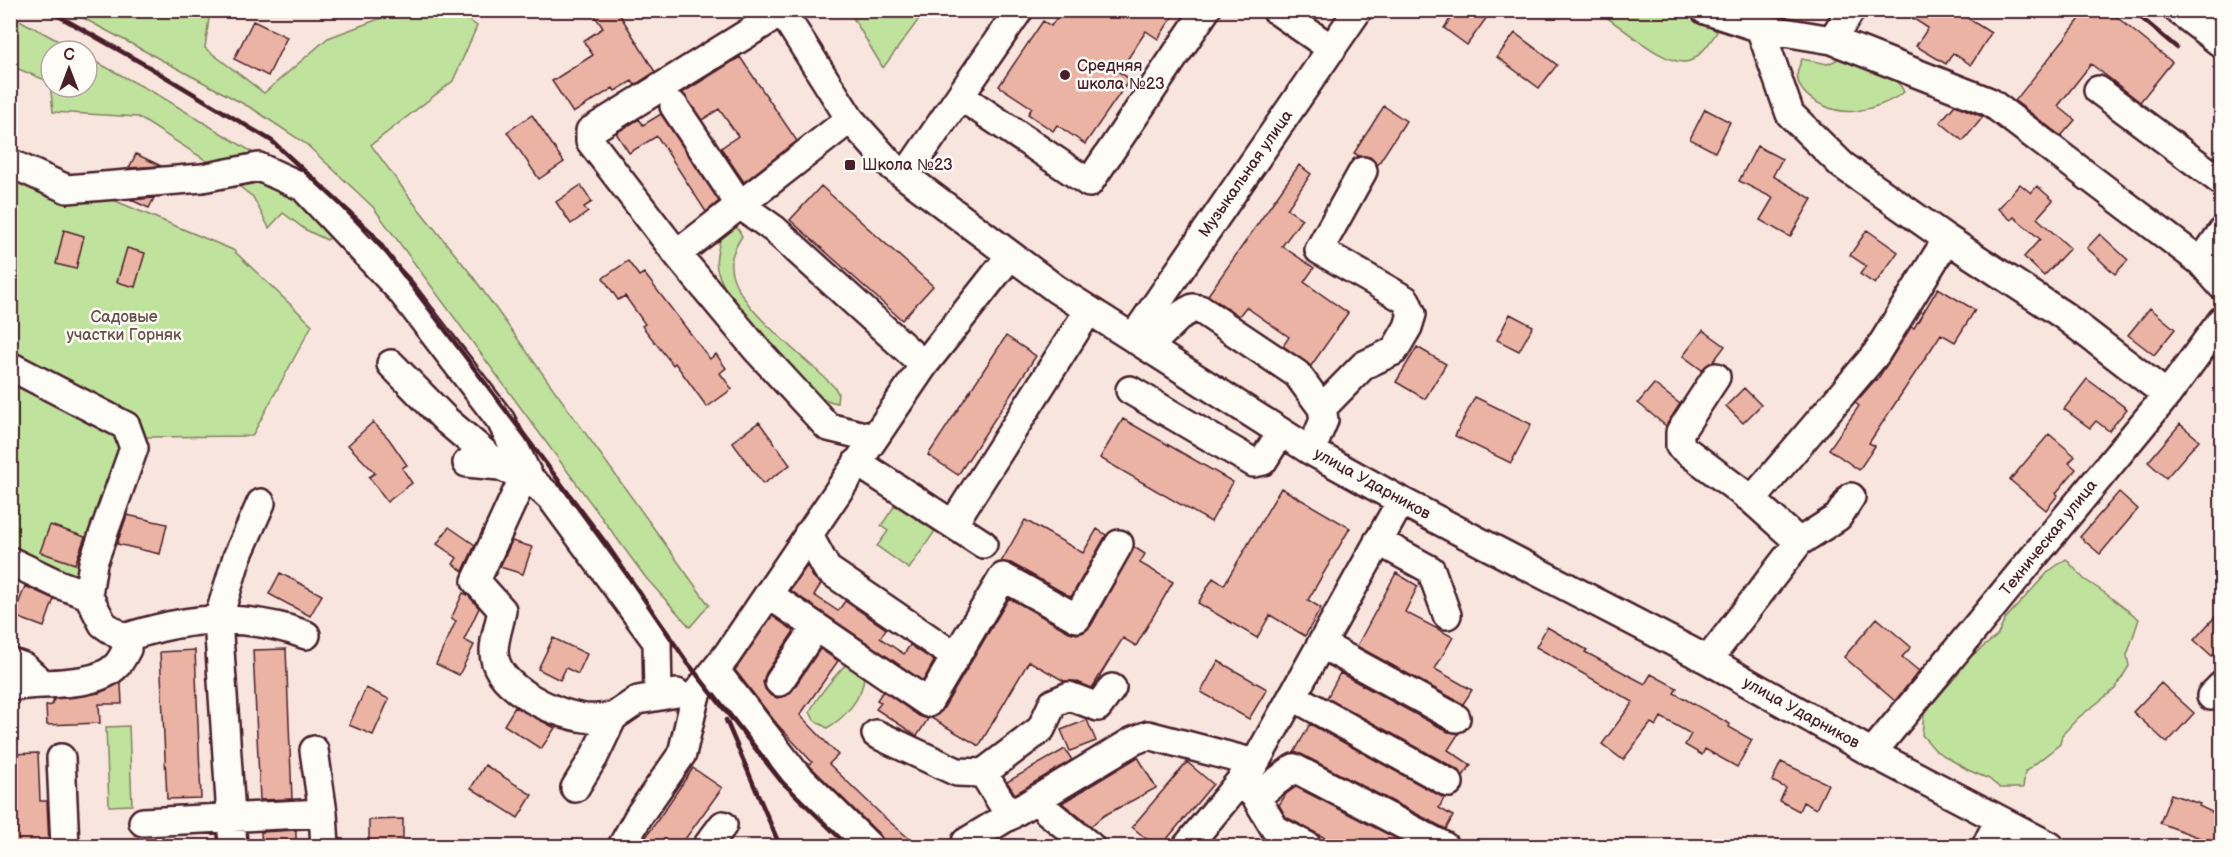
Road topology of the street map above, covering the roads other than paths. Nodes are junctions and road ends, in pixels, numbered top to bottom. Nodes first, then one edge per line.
1 (1019, 10) edge
2 (1206, 10) edge
3 (1276, 10) edge
4 (1358, 10) edge
5 (1705, 10) edge
6 (1851, 10) edge
7 (2178, 10) edge
8 (781, 11) edge
9 (1760, 28) junction
10 (1832, 40) junction
11 (2222, 44) edge
12 (1332, 49) junction
13 (2098, 90) dead end
14 (960, 96) junction
15 (674, 106) dead end
16 (850, 119) junction
17 (10, 163) edge
18 (1363, 171) dead end
19 (905, 176) junction
20 (2222, 182) edge
21 (740, 205) junction
22 (2222, 231) edge
23 (1947, 239) junction
24 (677, 254) junction
25 (1010, 256) junction
26 (2201, 262) junction
27 (2222, 286) edge
28 (1089, 310) junction
29 (2222, 320) edge
30 (1140, 342) junction
31 (391, 364) dead end
32 (924, 365) junction
33 (10, 366) edge
34 (1716, 377) dead end
35 (1130, 390) dead end
36 (2167, 395) junction
37 (1322, 408) junction
38 (1281, 432) junction
39 (873, 438) junction
40 (1311, 451) junction
41 (857, 462) junction
42 (467, 463) dead end
43 (500, 466) junction
44 (530, 480) junction
45 (1851, 498) dead end
46 (1752, 500) junction
47 (1401, 501) junction
48 (261, 503) dead end
49 (953, 524) junction
50 (808, 534) junction
51 (1378, 541) junction
52 (1799, 542) junction
53 (983, 544) dead end
54 (1119, 544) dead end
55 (10, 561) edge
56 (768, 594) junction
57 (88, 595) junction
58 (1447, 615) dead end
59 (218, 620) junction
60 (816, 627) junction
61 (306, 635) dead end
62 (123, 638) junction
63 (1321, 644) junction
64 (956, 657) junction
65 (1708, 660) junction
66 (10, 662) edge
67 (715, 670) junction
68 (779, 682) dead end
69 (42, 683) junction
70 (10, 687) edge
71 (1112, 688) dead end
72 (696, 694) junction
73 (658, 695) junction
74 (1292, 696) junction
75 (613, 717) junction
76 (1456, 718) dead end
77 (876, 734) dead end
78 (314, 750) dead end
79 (1872, 753) junction
80 (61, 758) dead end
81 (983, 773) junction
82 (1251, 781) junction
83 (1449, 783) dead end
84 (575, 788) dead end
85 (1039, 798) junction
86 (323, 813) junction
87 (1010, 816) junction
88 (232, 817) junction
89 (1999, 820) junction
90 (143, 822) dead end
91 (1269, 838) edge
92 (966, 842) dead end
93 (65, 846) edge
94 (232, 846) edge
95 (325, 846) edge
96 (622, 846) edge
97 (869, 846) edge
98 (1090, 846) edge
99 (1187, 846) edge
100 (1307, 846) edge
101 (1444, 846) edge
102 (1986, 846) edge
103 (2050, 846) edge

1 - 14 street
2 - 14 street
3 - 12 street
4 - 12 street, Музыкальная улица
5 - 9 street
6 - 10 street
7 - 11 street
8 - 16 street, улица Ударников
8 - 24 street
9 - 10 street
9 - 23 street
10 - 26 street
12 - 30 street, Музыкальная улица
13 - 20 street
14 - 19 street
15 - 21 street
16 - 19 street, улица Ударников
16 - 21 street
17 - 44 street
18 - 37 street
19 - 25 street, улица Ударников
21 - 24 street
21 - 32 street
22 - 26 street
23 - 36 street
23 - 46 street
24 - 39 street
25 - 28 street, улица Ударников
25 - 32 street
26 - 27 street
28 - 30 street, улица Ударников
28 - 49 street
29 - 36 street, Техническая улица
30 - 37 street
30 - 38 street, улица Ударников
31 - 43 street
32 - 39 street
33 - 57 street
34 - 46 street
35 - 38 street
36 - 79 street, Техническая улица
37 - 40 street
38 - 40 street, улица Ударников
39 - 41 street
40 - 47 street, улица Ударников
41 - 49 street
41 - 50 street
42 - 43 street
43 - 44 street
44 - 73 street
44 - 75 street
45 - 52 street
46 - 52 street
47 - 51 street
47 - 65 street, улица Ударников
48 - 59 street
49 - 53 street
50 - 56 street
50 - 64 street
51 - 58 street
51 - 63 street
52 - 65 street
54 - 64 street
55 - 57 street
56 - 60 street
56 - 67 street
57 - 62 street
59 - 61 street
59 - 62 street
59 - 88 street
60 - 64 street
60 - 68 street
62 - 69 street
63 - 74 street
63 - 76 street
65 - 79 street, улица Ударников
66 - 69 street
67 - 72 street
67 - 97 street
69 - 70 street
71 - 81 street
72 - 73 street
72 - 96 street
73 - 75 street
74 - 82 street
74 - 83 street
75 - 84 street
77 - 81 street
78 - 86 street
79 - 89 street, улица Ударников
80 - 93 street
81 - 87 street
82 - 85 street
82 - 91 street
82 - 99 street
82 - 101 street
85 - 87 street
85 - 98 street
86 - 88 street
86 - 95 street
87 - 92 street
88 - 90 street
88 - 94 street
89 - 102 street
89 - 103 street, улица Ударников
91 - 100 street

